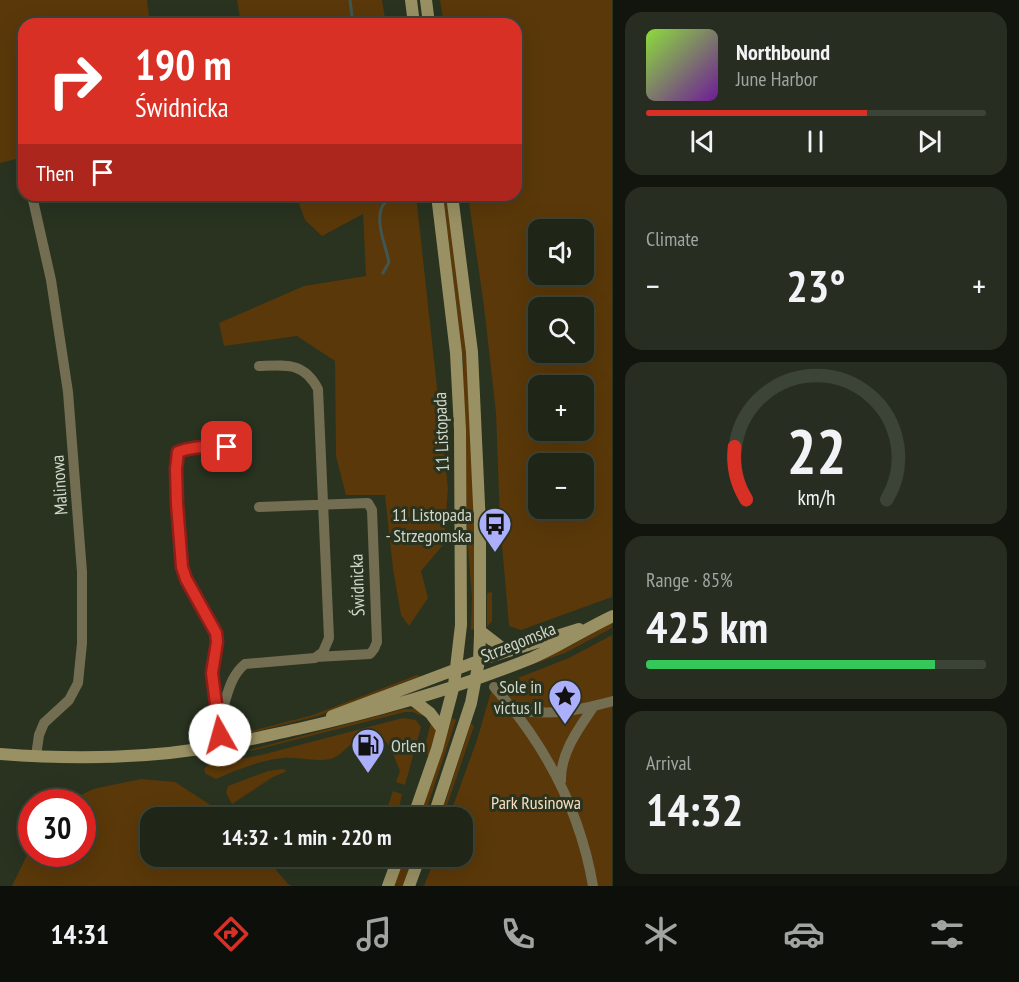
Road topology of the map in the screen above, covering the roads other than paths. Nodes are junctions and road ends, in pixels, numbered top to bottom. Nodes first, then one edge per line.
1 (411, 0) edge
2 (426, 0) edge
3 (413, 18) edge
4 (428, 18) edge
5 (33, 201) edge
6 (438, 201) edge
7 (453, 201) edge
8 (259, 366) dead end
9 (227, 447) dead end
10 (323, 504) junction
11 (259, 507) dead end
12 (612, 616) edge
13 (592, 626) junction
14 (480, 631) junction
15 (506, 651) junction
16 (315, 658) junction
17 (479, 661) junction
18 (457, 669) junction
19 (477, 677) junction
20 (454, 685) junction
21 (494, 687) dead end
22 (413, 700) junction
23 (612, 701) edge
24 (594, 706) junction
25 (515, 710) junction
26 (218, 720) junction
27 (298, 729) junction
28 (442, 729) junction
29 (221, 746) junction
30 (0, 754) edge
31 (36, 756) junction
32 (561, 784) junction
33 (417, 807) edge
34 (437, 807) edge
35 (395, 867) edge
36 (416, 867) edge
37 (388, 886) edge
38 (409, 886) edge
39 (593, 886) edge

1 - 3 main road
2 - 4 main road
5 - 31 street, Malinowa
6 - 18 main road, 11 Listopada
7 - 14 main road, 11 Listopada
8 - 10 street, Świdnicka
9 - 26 street, Świdnicka
10 - 11 street, Świdnicka
10 - 16 street, Świdnicka
10 - 16 street, Świdnicka
12 - 13 main road, Strzegomska
13 - 15 main road, Strzegomska
13 - 19 main road, Strzegomska
14 - 15 main road
14 - 17 main road, 11 Listopada
15 - 17 main road, Strzegomska
16 - 26 street, Świdnicka
17 - 18 main road
17 - 19 main road, 11 Listopada
18 - 20 main road, 11 Listopada
18 - 27 main road
19 - 20 main road, Strzegomska
19 - 34 main road, 11 Listopada
20 - 22 main road
20 - 28 main road, 11 Listopada
21 - 25 street
22 - 27 main road
22 - 28 main road
23 - 24 street
24 - 25 street
24 - 32 street
25 - 32 street
26 - 29 street, Świdnicka
27 - 29 main road
28 - 33 main road, 11 Listopada
29 - 31 main road
30 - 31 main road
32 - 39 street
35 - 37 main road
36 - 38 main road

